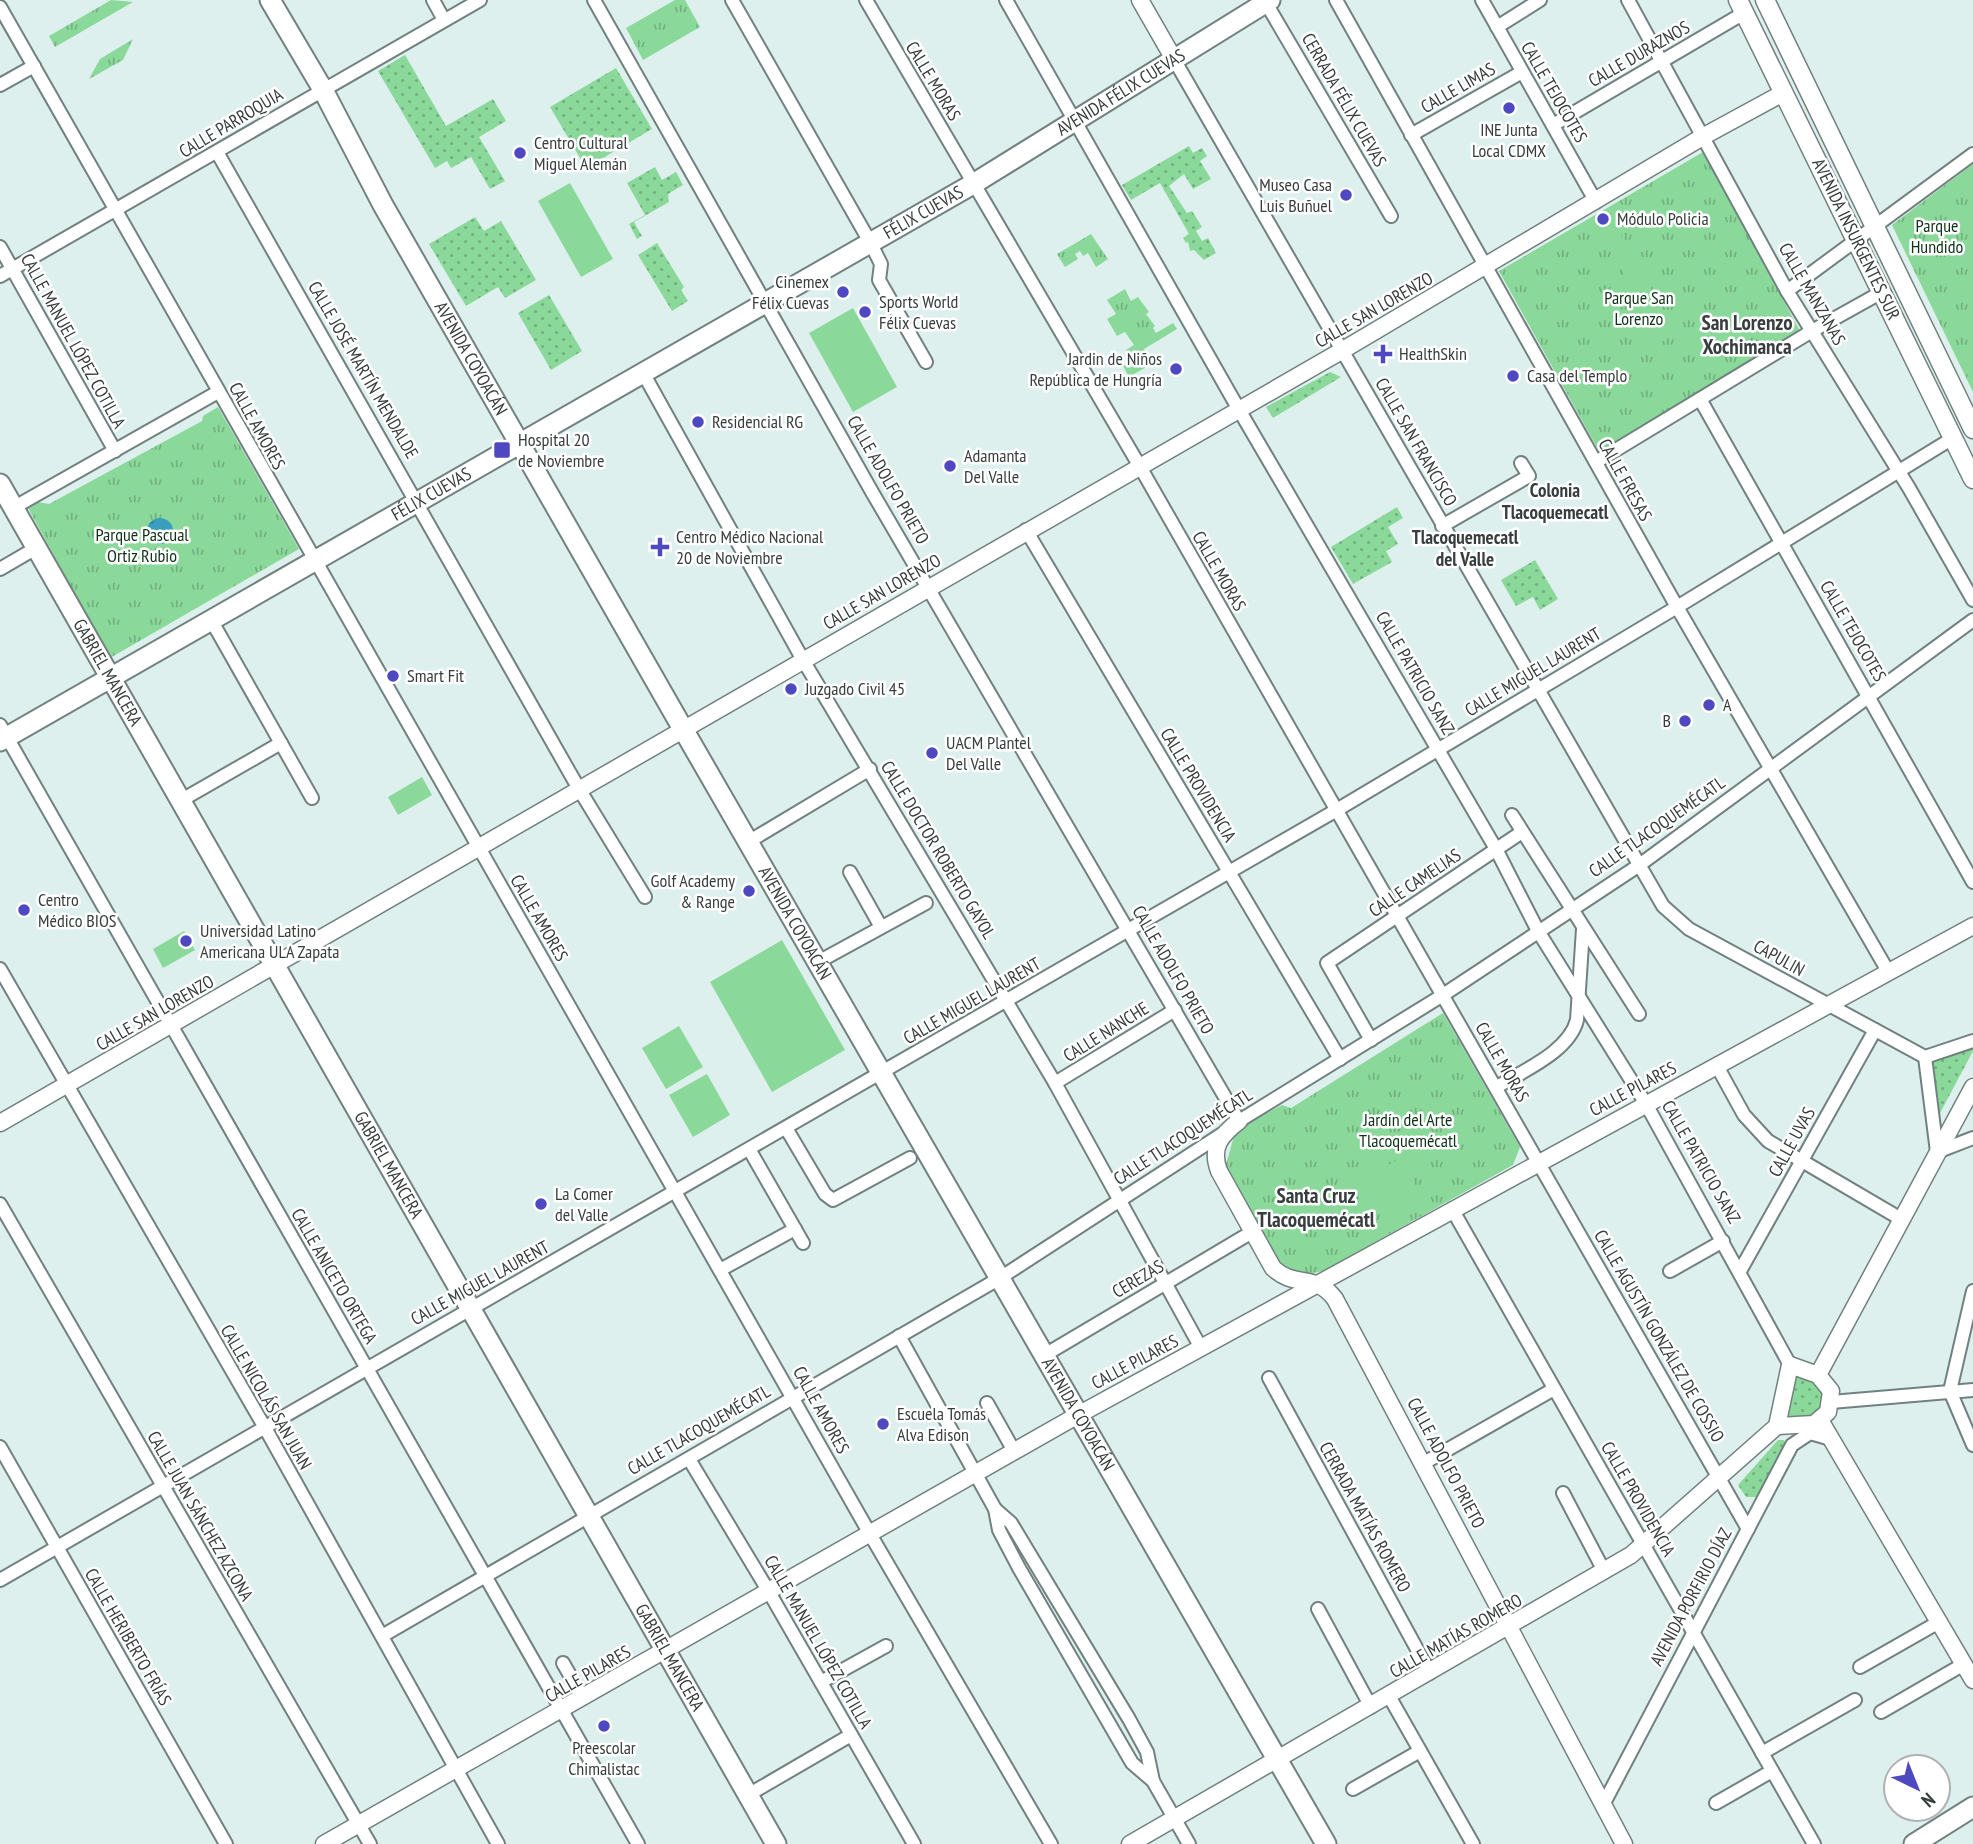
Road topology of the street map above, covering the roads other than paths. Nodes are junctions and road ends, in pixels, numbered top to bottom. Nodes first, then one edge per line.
1 (270, 0) edge
2 (433, 0) edge
3 (480, 0) edge
4 (594, 0) edge
5 (732, 0) edge
6 (866, 0) edge
7 (1006, 0) edge
8 (1140, 0) edge
9 (1336, 0) edge
10 (1482, 0) edge
11 (1540, 0) edge
12 (1628, 0) edge
13 (1765, 0) edge
14 (1268, 1) edge
15 (0, 7) edge
16 (1741, 7) edge
17 (444, 20) junction
18 (1497, 27) junction
19 (1663, 60) junction
20 (1175, 61) junction
21 (34, 66) junction
22 (1522, 72) junction
23 (0, 85) edge
24 (322, 88) junction
25 (1783, 93) junction
26 (1075, 122) junction
27 (1553, 125) junction
28 (1411, 135) junction
29 (1704, 136) junction
30 (217, 152) junction
31 (1973, 154) edge
32 (973, 184) junction
33 (1596, 202) junction
34 (117, 211) junction
35 (1391, 216) dead end
36 (1875, 227) junction
37 (1857, 241) junction
38 (870, 242) junction
39 (0, 247) edge
40 (1486, 267) junction
41 (12, 269) junction
42 (0, 276) edge
43 (1787, 291) junction
44 (1882, 292) junction
45 (766, 300) junction
46 (1812, 331) junction
47 (1343, 350) junction
48 (926, 362) dead end
49 (642, 371) junction
50 (218, 392) junction
51 (1700, 399) junction
52 (1238, 408) junction
53 (1973, 429) edge
54 (1952, 438) junction
55 (520, 440) junction
56 (115, 451) junction
57 (1521, 463) dead end
58 (1595, 463) junction
59 (1139, 465) junction
60 (1898, 471) junction
61 (1973, 479) edge
62 (0, 484) edge
63 (417, 499) junction
64 (13, 508) junction
65 (1442, 526) junction
66 (1026, 530) junction
67 (1783, 543) junction
68 (36, 548) junction
69 (313, 559) junction
70 (0, 569) edge
71 (928, 587) junction
72 (1973, 600) edge
73 (1677, 607) junction
74 (210, 618) junction
75 (1973, 620) edge
76 (803, 660) junction
77 (109, 676) junction
78 (1536, 690) junction
79 (1871, 697) junction
80 (683, 729) junction
81 (2, 734) edge
82 (281, 743) junction
83 (1437, 750) junction
84 (870, 769) junction
85 (1770, 769) junction
86 (579, 789) junction
87 (312, 798) dead end
88 (180, 801) junction
89 (1335, 811) junction
90 (1512, 815) dead end
91 (1522, 832) junction
92 (748, 842) junction
93 (478, 848) junction
94 (1496, 849) junction
95 (1638, 866) junction
96 (850, 872) dead end
97 (1229, 872) junction
98 (1973, 882) edge
99 (645, 897) dead end
100 (926, 902) dead end
101 (1571, 911) junction
102 (1398, 918) junction
103 (1973, 926) edge
104 (881, 927) junction
105 (1583, 929) junction
106 (1128, 930) junction
107 (1538, 931) junction
108 (818, 962) junction
109 (275, 966) junction
110 (0, 968) edge
111 (1889, 973) junction
112 (1443, 995) junction
113 (1578, 995) junction
114 (1008, 1000) junction
115 (1831, 1006) junction
116 (1175, 1010) junction
117 (1639, 1014) dead end
118 (170, 1026) junction
119 (1875, 1030) junction
120 (1371, 1040) junction
121 (1973, 1041) edge
122 (1925, 1056) junction
123 (1340, 1059) junction
124 (1717, 1066) junction
125 (882, 1073) junction
126 (1055, 1083) junction
127 (66, 1087) junction
128 (1497, 1087) junction
129 (1973, 1087) edge
130 (1646, 1104) junction
131 (1239, 1121) junction
132 (0, 1123) edge
133 (786, 1128) junction
134 (1973, 1138) edge
135 (750, 1149) junction
136 (1209, 1152) junction
137 (1937, 1152) junction
138 (910, 1158) dead end
139 (1802, 1160) junction
140 (1538, 1162) junction
141 (675, 1192) junction
142 (1119, 1201) junction
143 (0, 1204) edge
144 (1452, 1209) junction
145 (1901, 1219) junction
146 (795, 1229) junction
147 (1252, 1232) junction
148 (1723, 1241) junction
149 (803, 1244) dead end
150 (720, 1270) junction
151 (1670, 1271) dead end
152 (1740, 1271) junction
153 (1000, 1278) junction
154 (1165, 1283) junction
155 (1321, 1284) junction
156 (1973, 1291) edge
157 (471, 1310) junction
158 (899, 1336) junction
159 (1201, 1348) junction
160 (1043, 1356) junction
161 (1790, 1365) junction
162 (365, 1367) junction
163 (1818, 1375) junction
164 (1269, 1378) dead end
165 (1553, 1389) junction
166 (1973, 1390) edge
167 (1950, 1391) junction
168 (794, 1396) junction
169 (1831, 1402) junction
170 (987, 1403) dead end
171 (1078, 1415) junction
172 (1820, 1420) junction
173 (264, 1426) junction
174 (1777, 1426) junction
175 (1831, 1439) junction
176 (1973, 1446) edge
177 (0, 1447) edge
178 (1014, 1451) junction
179 (689, 1459) junction
180 (1424, 1463) junction
181 (976, 1473) junction
182 (1720, 1479) junction
183 (163, 1487) junction
184 (1563, 1493) dead end
185 (995, 1509) junction
186 (590, 1516) junction
187 (1748, 1529) junction
188 (870, 1534) junction
189 (1646, 1546) junction
190 (57, 1547) junction
191 (1034, 1560) junction
192 (1020, 1568) junction
193 (1604, 1572) junction
194 (485, 1576) junction
195 (0, 1580) edge
196 (769, 1592) junction
197 (1318, 1609) dead end
198 (1939, 1622) junction
199 (1510, 1628) junction
200 (1693, 1631) junction
201 (1077, 1632) junction
202 (382, 1636) junction
203 (1062, 1642) junction
204 (886, 1646) dead end
205 (666, 1651) junction
206 (563, 1663) dead end
207 (1964, 1664) junction
208 (1860, 1667) dead end
209 (1430, 1673) junction
210 (1973, 1680) edge
211 (821, 1682) junction
212 (1389, 1696) junction
213 (583, 1698) junction
214 (1855, 1700) dead end
215 (1371, 1707) junction
216 (560, 1712) junction
217 (1881, 1712) dead end
218 (1129, 1719) junction
219 (1112, 1729) junction
220 (852, 1735) junction
221 (1420, 1751) junction
222 (1762, 1753) junction
223 (1278, 1760) junction
224 (455, 1771) junction
225 (1772, 1771) junction
226 (1153, 1781) junction
227 (1353, 1789) dead end
228 (748, 1795) junction
229 (1716, 1803) dead end
230 (1604, 1805) junction
231 (1973, 1807) edge
232 (1174, 1819) junction
233 (359, 1825) junction
234 (226, 1844) edge
235 (324, 1844) edge
236 (370, 1844) edge
237 (498, 1844) edge
238 (638, 1844) edge
239 (776, 1844) edge
240 (914, 1844) edge
241 (1051, 1844) edge
242 (1130, 1844) edge
243 (1189, 1844) edge
244 (1326, 1844) edge
245 (1472, 1844) edge
246 (1624, 1844) edge
247 (1814, 1844) edge
248 (1914, 1844) edge

1 - 24 main road, AVENIDA COYOACÁN
2 - 17 street
3 - 17 street, CALLE PARROQUIA
4 - 45 street, CALLE ADOLFO PRIETO
5 - 38 street
6 - 32 street, CALLE MORAS
7 - 26 street, CALLE PATRICIO SANZ
8 - 20 street, CALLE SAN FRANCISCO
9 - 28 street, CALLE FRESAS
10 - 18 street, CALLE TEJOCOTES
11 - 18 street
12 - 19 street, CALLE MANZANAS
13 - 36 main road, AVENIDA INSURGENTES SUR
14 - 20 main road, AVENIDA FÉLIX CUEVAS
14 - 35 street, CERRADA FÉLIX CUEVAS
15 - 21 street, CALLE AMORES
16 - 19 street, CALLE DURAZNOS
16 - 25 main road, AVENIDA INSURGENTES SUR
17 - 24 street, CALLE PARROQUIA
18 - 22 street, CALLE TEJOCOTES
19 - 27 street, CALLE DURAZNOS
19 - 29 street, CALLE MANZANAS
20 - 26 main road, AVENIDA FÉLIX CUEVAS
20 - 47 street, CALLE SAN FRANCISCO
21 - 23 street
21 - 34 street, CALLE AMORES
22 - 27 street, CALLE TEJOCOTES
22 - 28 street, CALLE LIMAS
24 - 30 street, CALLE PARROQUIA
24 - 55 main road, AVENIDA COYOACÁN
25 - 29 street, CALLE SAN LORENZO
25 - 37 main road, AVENIDA INSURGENTES SUR
26 - 32 main road, AVENIDA FÉLIX CUEVAS
26 - 52 street, CALLE PATRICIO SANZ
27 - 33 street, CALLE TEJOCOTES
28 - 40 street, CALLE FRESAS
29 - 33 street, CALLE SAN LORENZO
29 - 43 street, CALLE MANZANAS
30 - 34 street, CALLE PARROQUIA
30 - 63 street, CALLE JOSÉ MARTÍN MENDALDE
31 - 36 street
32 - 38 main road, FÉLIX CUEVAS
32 - 59 street, CALLE MORAS
33 - 40 street, CALLE SAN LORENZO
34 - 41 street, CALLE PARROQUIA
34 - 50 street, CALLE AMORES
36 - 37 street
36 - 53 main road, AVENIDA INSURGENTES SUR
37 - 43 street
37 - 44 main road, AVENIDA INSURGENTES SUR
38 - 45 main road, FÉLIX CUEVAS
38 - 48 street
39 - 41 street, CALLE MANUEL LÓPEZ COTILLA
40 - 47 street, CALLE SAN LORENZO
40 - 58 street, CALLE FRESAS
41 - 42 street, CALLE PARROQUIA
41 - 56 street, CALLE MANUEL LÓPEZ COTILLA
43 - 46 street, CALLE MANZANAS
44 - 46 street
44 - 54 main road, AVENIDA INSURGENTES SUR
45 - 49 main road, FÉLIX CUEVAS
45 - 71 street, CALLE ADOLFO PRIETO
46 - 51 street
46 - 60 street, CALLE MANZANAS
47 - 52 street, CALLE SAN LORENZO
47 - 65 street, CALLE SAN FRANCISCO
49 - 55 main road, FÉLIX CUEVAS
49 - 76 street, CALLE DOCTOR ROBERTO GAYOL
50 - 56 street
50 - 69 street, CALLE AMORES
51 - 58 street
51 - 67 street, CALLE TEJOCOTES
52 - 59 street, CALLE SAN LORENZO
52 - 83 street, CALLE PATRICIO SANZ
54 - 60 street, CALLE MIGUEL LAURENT
54 - 61 main road, AVENIDA INSURGENTES SUR
55 - 63 main road, FÉLIX CUEVAS
55 - 80 main road, AVENIDA COYOACÁN
56 - 64 street
57 - 65 street
58 - 73 street, CALLE FRESAS
59 - 66 street, CALLE SAN LORENZO
59 - 89 street, CALLE MORAS
60 - 67 street, CALLE MIGUEL LAURENT
60 - 72 street, CALLE MANZANAS
62 - 64 main road, GABRIEL MANCERA
63 - 69 main road, FÉLIX CUEVAS
63 - 86 street, CALLE JOSÉ MARTÍN MENDALDE
64 - 68 main road, GABRIEL MANCERA
65 - 78 street, CALLE SAN FRANCISCO
66 - 71 street, CALLE SAN LORENZO
66 - 97 street, CALLE PROVIDENCIA
67 - 73 street, CALLE MIGUEL LAURENT
67 - 79 street, CALLE TEJOCOTES
68 - 70 street
68 - 77 main road, GABRIEL MANCERA
69 - 74 main road, FÉLIX CUEVAS
69 - 93 street, CALLE AMORES
71 - 76 street, CALLE SAN LORENZO
71 - 106 street, CALLE ADOLFO PRIETO
73 - 78 street, CALLE MIGUEL LAURENT
73 - 85 street, CALLE FRESAS
74 - 77 main road, FÉLIX CUEVAS
74 - 82 street
75 - 79 street, CALLE TLACOQUEMÉCATL
76 - 80 street, CALLE SAN LORENZO
76 - 84 street, CALLE DOCTOR ROBERTO GAYOL
77 - 81 main road, FÉLIX CUEVAS
77 - 88 main road, GABRIEL MANCERA
78 - 83 street, CALLE MIGUEL LAURENT
78 - 95 street, CALLE SAN FRANCISCO
79 - 85 street, CALLE TLACOQUEMÉCATL
79 - 98 street, CALLE TEJOCOTES
80 - 86 street, CALLE SAN LORENZO
80 - 92 main road, AVENIDA COYOACÁN
81 - 118 street, CALLE ANICETO ORTEGA
82 - 87 street
82 - 88 street
83 - 89 street, CALLE MIGUEL LAURENT
83 - 94 street, CALLE PATRICIO SANZ
84 - 92 street
84 - 114 street, CALLE DOCTOR ROBERTO GAYOL
85 - 95 street, CALLE TLACOQUEMÉCATL
85 - 111 street, CALLE FRESAS
86 - 93 street, CALLE SAN LORENZO
86 - 99 street, CALLE JOSÉ MARTÍN MENDALDE
88 - 109 main road, GABRIEL MANCERA
89 - 97 street, CALLE MIGUEL LAURENT
89 - 102 street, CALLE MORAS
90 - 91 street
91 - 94 street, CALLE CAMELIAS
91 - 101 street
92 - 108 main road, AVENIDA COYOACÁN
93 - 109 street, CALLE SAN LORENZO
93 - 141 street, CALLE AMORES
94 - 102 street, CALLE CAMELIAS
94 - 107 street, CALLE PATRICIO SANZ
95 - 101 street, CALLE TLACOQUEMÉCATL
95 - 115 street, CAPULIN
96 - 104 street
97 - 106 street, CALLE MIGUEL LAURENT
97 - 123 street, CALLE PROVIDENCIA
100 - 104 street
101 - 105 street
101 - 107 street, CALLE TLACOQUEMÉCATL
102 - 112 street, CALLE MORAS
102 - 120 street, CALLE CAMELIAS
103 - 111 street, CALLE PILARES
104 - 108 street
105 - 113 street
105 - 117 street
106 - 114 street, CALLE MIGUEL LAURENT
106 - 116 street, CALLE ADOLFO PRIETO
107 - 112 street, CALLE TLACOQUEMÉCATL
107 - 113 street, CALLE PATRICIO SANZ
108 - 125 main road, AVENIDA COYOACÁN
109 - 118 street, CALLE SAN LORENZO
109 - 157 main road, GABRIEL MANCERA
110 - 127 street, CALLE NICOLÁS SAN JUAN
111 - 115 street, CALLE PILARES
112 - 120 street, CALLE TLACOQUEMÉCATL
112 - 128 street, CALLE MORAS
113 - 128 street
113 - 130 street, CALLE PATRICIO SANZ
114 - 125 street, CALLE MIGUEL LAURENT
114 - 126 street, CALLE DOCTOR ROBERTO GAYOL
115 - 119 street, CAPULIN
115 - 124 street, CALLE PILARES
116 - 126 street, CALLE NANCHE
116 - 131 street, CALLE ADOLFO PRIETO
118 - 127 street, CALLE SAN LORENZO
118 - 162 street, CALLE ANICETO ORTEGA
119 - 122 street, CAPULIN
119 - 139 street, CALLE UVAS
120 - 123 street, CALLE TLACOQUEMÉCATL
121 - 122 street
122 - 137 street
123 - 131 street, CALLE TLACOQUEMÉCATL
124 - 130 street, CALLE PILARES
124 - 139 street
125 - 133 street, CALLE MIGUEL LAURENT
125 - 153 main road, AVENIDA COYOACÁN
126 - 142 street, CALLE DOCTOR ROBERTO GAYOL
127 - 132 street, CALLE SAN LORENZO
127 - 173 street, CALLE NICOLÁS SAN JUAN
128 - 140 street, CALLE MORAS
129 - 137 street
130 - 140 street, CALLE PILARES
130 - 148 street, CALLE PATRICIO SANZ
131 - 136 street, CALLE TLACOQUEMÉCATL
133 - 135 street, CALLE MIGUEL LAURENT
133 - 138 street
134 - 137 street
135 - 141 street, CALLE MIGUEL LAURENT
135 - 146 street
136 - 142 street, CALLE TLACOQUEMÉCATL
136 - 147 street
137 - 145 street
139 - 145 street
139 - 152 street, CALLE UVAS
140 - 144 street, CALLE PILARES
140 - 182 street, CALLE AGUSTÍN GONZÁLEZ DE COSSIO
141 - 150 street, CALLE AMORES
141 - 157 street, CALLE MIGUEL LAURENT
142 - 153 street, CALLE TLACOQUEMÉCATL
142 - 154 street, CALLE DOCTOR ROBERTO GAYOL
143 - 183 street, CALLE JUAN SÁNCHEZ AZCONA
144 - 155 street, CALLE PILARES
144 - 165 street, CALLE PROVIDENCIA
145 - 163 street
146 - 149 street
146 - 150 street
147 - 154 street, CEREZAS
147 - 155 street
148 - 151 street
148 - 152 street, CALLE PATRICIO SANZ
150 - 168 street, CALLE AMORES
152 - 161 street, CALLE PATRICIO SANZ
153 - 158 street, CALLE TLACOQUEMÉCATL
153 - 160 main road, AVENIDA COYOACÁN
154 - 159 street, CALLE DOCTOR ROBERTO GAYOL
154 - 160 street, CEREZAS
155 - 159 street, CALLE PILARES
155 - 180 street, CALLE ADOLFO PRIETO
156 - 167 street
157 - 162 street, CALLE MIGUEL LAURENT
157 - 186 main road, GABRIEL MANCERA
158 - 168 street, CALLE TLACOQUEMÉCATL
158 - 181 street
159 - 171 street, CALLE PILARES
160 - 171 main road, AVENIDA COYOACÁN
161 - 163 street
161 - 174 street
162 - 173 street, CALLE MIGUEL LAURENT
162 - 194 street, CALLE ANICETO ORTEGA
163 - 169 street
164 - 209 street, CERRADA MATÍAS ROMERO
165 - 180 street
165 - 189 street, CALLE PROVIDENCIA
166 - 167 street
167 - 169 street
167 - 176 street
168 - 179 street, CALLE TLACOQUEMÉCATL
168 - 188 street, CALLE AMORES
169 - 172 street
170 - 178 street
171 - 178 street, CALLE PILARES
171 - 223 main road, AVENIDA COYOACÁN
172 - 174 street
172 - 175 street
173 - 183 street, CALLE MIGUEL LAURENT
173 - 202 street, CALLE NICOLÁS SAN JUAN
174 - 182 street, CALLE MATÍAS ROMERO
175 - 187 street, AVENIDA PORFIRIO DÍAZ
175 - 198 street
177 - 190 street, CALLE HERIBERTO FRÍAS
178 - 181 street, CALLE PILARES
179 - 186 street, CALLE TLACOQUEMÉCATL
179 - 196 street, CALLE MANUEL LÓPEZ COTILLA
180 - 199 street, CALLE ADOLFO PRIETO
181 - 185 street
181 - 188 street, CALLE PILARES
182 - 187 street, CALLE AGUSTÍN GONZÁLEZ DE COSSIO
182 - 189 street, CALLE MATÍAS ROMERO
183 - 190 street, CALLE MIGUEL LAURENT
183 - 233 street, CALLE JUAN SÁNCHEZ AZCONA
184 - 193 street
185 - 191 street
185 - 192 street
186 - 194 street, CALLE TLACOQUEMÉCATL
186 - 205 main road, GABRIEL MANCERA
187 - 200 street, AVENIDA PORFIRIO DÍAZ
188 - 196 street, CALLE PILARES
188 - 241 street, CALLE AMORES
189 - 193 street, CALLE MATÍAS ROMERO
189 - 200 street, CALLE PROVIDENCIA
190 - 195 street, CALLE MIGUEL LAURENT
190 - 234 street, CALLE HERIBERTO FRÍAS
191 - 192 street
191 - 201 street
192 - 203 street
193 - 199 street, CALLE MATÍAS ROMERO
194 - 202 street, CALLE TLACOQUEMÉCATL
194 - 216 street, CALLE ANICETO ORTEGA
196 - 205 street, CALLE PILARES
196 - 211 street, CALLE MANUEL LÓPEZ COTILLA
197 - 215 street
198 - 207 street
198 - 208 street
199 - 209 street, CALLE MATÍAS ROMERO
199 - 230 street, CALLE ADOLFO PRIETO
200 - 222 street, CALLE PROVIDENCIA
200 - 230 street, AVENIDA PORFIRIO DÍAZ
201 - 203 street
201 - 218 street
202 - 224 street, CALLE NICOLÁS SAN JUAN
203 - 219 street
204 - 211 street
205 - 213 street, CALLE PILARES
205 - 228 main road, GABRIEL MANCERA
206 - 213 street
207 - 210 street
207 - 217 street
209 - 212 street, CALLE MATÍAS ROMERO
211 - 220 street, CALLE MANUEL LÓPEZ COTILLA
212 - 215 street, CALLE MATÍAS ROMERO
212 - 221 street
213 - 216 street, CALLE PILARES
214 - 222 street
215 - 223 street, CALLE MATÍAS ROMERO
216 - 224 street, CALLE PILARES
216 - 238 street, CALLE ANICETO ORTEGA
218 - 219 street
218 - 226 street
219 - 226 street
220 - 228 street
220 - 240 street, CALLE MANUEL LÓPEZ COTILLA
221 - 227 street
221 - 245 street
222 - 225 street, CALLE PROVIDENCIA
223 - 232 street, CALLE MATÍAS ROMERO
223 - 244 main road, AVENIDA COYOACÁN
224 - 233 street, CALLE PILARES
224 - 237 street, CALLE NICOLÁS SAN JUAN
225 - 229 street
225 - 247 street, CALLE PROVIDENCIA
226 - 232 street
228 - 239 main road, GABRIEL MANCERA
230 - 246 street, CALLE ADOLFO PRIETO
231 - 248 main road
232 - 242 street, CALLE MATÍAS ROMERO
232 - 243 street
233 - 235 street, CALLE PILARES
233 - 236 street, CALLE JUAN SÁNCHEZ AZCONA

